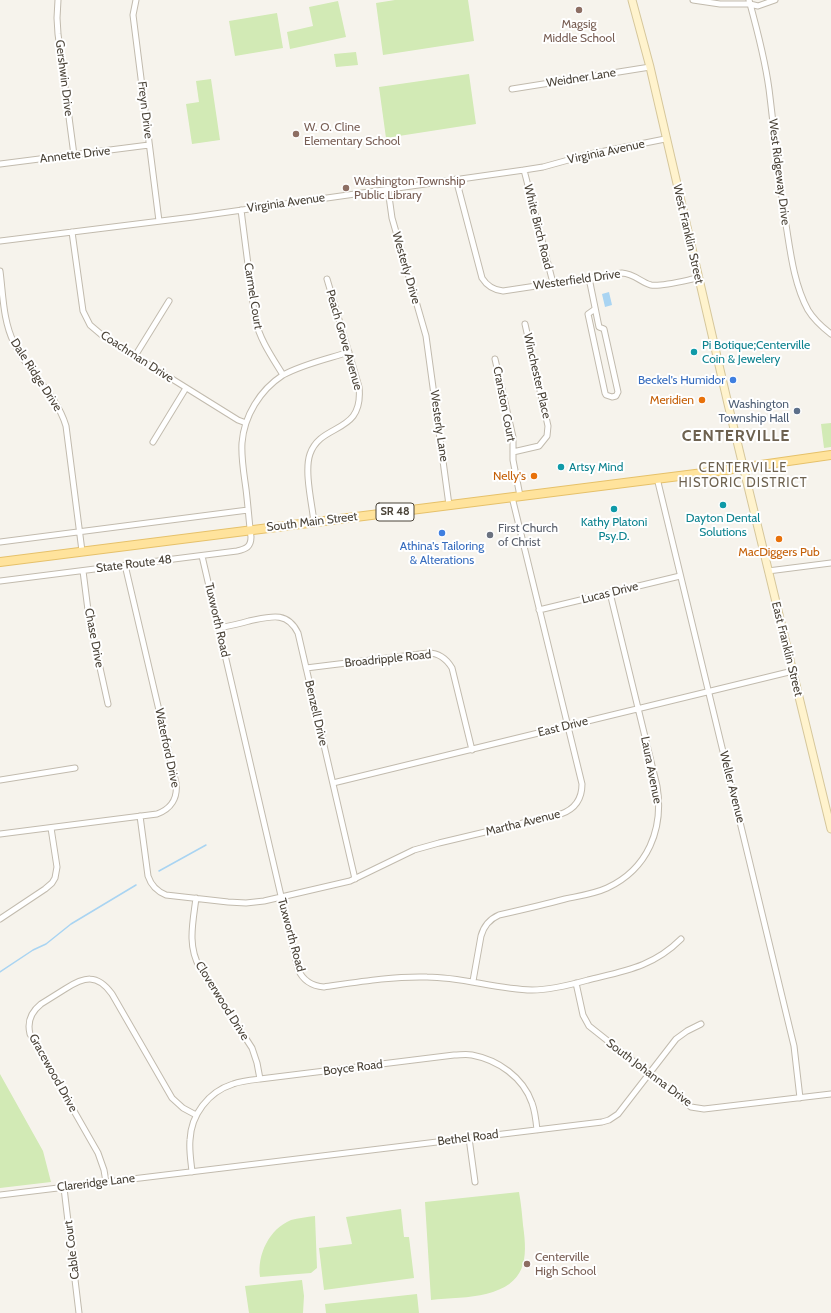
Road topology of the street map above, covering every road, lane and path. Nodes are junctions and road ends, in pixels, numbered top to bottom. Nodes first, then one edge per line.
1 (58, 0) edge
2 (136, 0) edge
3 (634, 0) edge
4 (693, 0) edge
5 (775, 0) edge
6 (750, 2) edge
7 (650, 67) junction
8 (512, 89) dead end
9 (665, 139) junction
10 (149, 145) junction
11 (74, 155) junction
12 (0, 164) edge
13 (524, 170) junction
14 (456, 179) junction
15 (388, 189) junction
16 (241, 210) junction
17 (159, 221) junction
18 (72, 232) junction
19 (0, 241) edge
20 (0, 271) edge
21 (588, 278) junction
22 (698, 278) junction
23 (327, 279) dead end
24 (553, 284) junction
25 (169, 300) dead end
26 (595, 309) junction
27 (525, 324) dead end
28 (831, 334) edge
29 (428, 347) joint
30 (348, 352) junction
31 (135, 356) junction
32 (495, 359) dead end
33 (283, 375) junction
34 (186, 388) junction
35 (246, 423) junction
36 (153, 442) dead end
37 (513, 452) junction
38 (831, 455) edge
39 (744, 468) junction
40 (657, 478) junction
41 (516, 496) junction
42 (449, 505) junction
43 (248, 510) junction
44 (314, 522) junction
45 (250, 530) junction
46 (80, 531) junction
47 (0, 542) edge
48 (82, 551) junction
49 (202, 556) junction
50 (0, 562) edge
51 (831, 563) edge
52 (125, 565) junction
53 (768, 570) junction
54 (83, 571) junction
55 (680, 576) junction
56 (0, 581) edge
57 (610, 593) junction
58 (539, 610) junction
59 (218, 628) junction
60 (306, 668) junction
61 (793, 671) junction
62 (708, 692) junction
63 (108, 704) dead end
64 (638, 709) junction
65 (568, 726) junction
66 (472, 750) junction
67 (75, 768) dead end
68 (0, 780) edge
69 (333, 783) junction
70 (140, 816) junction
71 (51, 828) junction
72 (831, 829) edge
73 (0, 834) edge
74 (356, 879) junction
75 (281, 897) junction
76 (196, 898) junction
77 (0, 919) edge
78 (681, 939) dead end
79 (473, 981) junction
80 (576, 983) junction
81 (701, 1024) dead end
82 (649, 1074) junction
83 (260, 1079) junction
84 (831, 1094) edge
85 (800, 1098) junction
86 (196, 1115) junction
87 (537, 1130) junction
88 (469, 1138) junction
89 (192, 1172) junction
90 (106, 1182) junction
91 (474, 1182) dead end
92 (64, 1188) junction
93 (0, 1195) edge
94 (79, 1313) edge

1 - 11 street, Gershwin Drive
2 - 10 street, Freyn Drive
3 - 7 main road, West Franklin Street
4 - 6 street
5 - 6 street
6 - 28 street, West Ridgeway Drive
7 - 8 street, Weidner Lane
7 - 9 main road, West Franklin Street
9 - 13 street, Virginia Avenue
9 - 22 main road, West Franklin Street
10 - 11 street, Annette Drive
10 - 17 street, Freyn Drive
11 - 12 street, Annette Drive
13 - 14 street, Virginia Avenue
13 - 24 street, White Birch Road
14 - 15 street, Virginia Avenue
14 - 24 street, Westerfield Drive
15 - 16 street, Virginia Avenue
15 - 29 street, Westerly Drive
16 - 17 street, Virginia Avenue
16 - 33 street, Carmel Court
17 - 18 street, Virginia Avenue
18 - 19 street, Virginia Avenue
18 - 31 street, Coachman Drive
20 - 46 street, Dale Ridge Drive
21 - 22 street, Westerfield Drive
21 - 24 street, Westerfield Drive
21 - 26 street
22 - 39 main road, West Franklin Street
23 - 30 street, Peach Grove Avenue
25 - 31 street
26 - 26 street
27 - 37 street, Winchester Place
29 - 42 street, Westerly Lane
30 - 33 street, State Route 48
30 - 44 street, Peach Grove Avenue
31 - 34 street, Coachman Drive
32 - 37 street, Cranston Court
33 - 35 street, State Route 48
34 - 35 street, Coachman Drive
34 - 36 street
35 - 43 street, State Route 48
37 - 41 street, Cranston Court
38 - 39 main road, SR 48
39 - 40 main road, South Main Street / SR 48
39 - 53 main road, East Franklin Street
40 - 41 main road, South Main Street / SR 48
40 - 55 street, Weller Avenue
41 - 42 main road, South Main Street / SR 48
41 - 58 street, Martha Avenue
42 - 44 main road, South Main Street / SR 48
43 - 45 street, State Route 48
43 - 46 street
44 - 45 main road, South Main Street / SR 48
45 - 48 main road, South Main Street / SR 48
45 - 49 street, State Route 48
46 - 47 street
46 - 48 street, Dale Ridge Drive
48 - 50 main road, South Main Street / SR 48
49 - 52 street, State Route 48
49 - 59 street, Tuxworth Road
51 - 53 street
52 - 54 street, State Route 48
52 - 70 street, Waterford Drive
53 - 61 main road, East Franklin Street
54 - 56 street, State Route 48
54 - 63 street, Chase Drive
55 - 57 street, Lucas Drive
55 - 62 street, Weller Avenue
57 - 58 street, Lucas Drive
57 - 64 street, Laura Avenue
58 - 65 street, Martha Avenue
59 - 60 street, Benzell Drive
59 - 75 street, Tuxworth Road
60 - 66 street, Broadripple Road
60 - 69 street, Benzell Drive
61 - 62 street, East Drive
61 - 72 main road, East Franklin Street
62 - 64 street, East Drive
62 - 85 street, Weller Avenue
64 - 65 street, East Drive
64 - 79 street, Laura Avenue
65 - 66 street, East Drive
65 - 74 street, Martha Avenue
66 - 69 street, East Drive
67 - 68 street
69 - 74 street, Benzell Drive
70 - 71 street, Waterford Drive
70 - 76 street, Martha Avenue
71 - 73 street, Waterford Drive
71 - 77 street
74 - 75 street, Martha Avenue
75 - 76 street, Martha Avenue
75 - 79 street, Tuxworth Road
76 - 83 street, Cloverwood Drive
78 - 80 street, Tuxworth Road
79 - 80 street, Tuxworth Road
80 - 82 street, South Johanna Drive
81 - 82 street, Bethel Road
82 - 85 street, South Johanna Drive
82 - 87 street, Bethel Road
83 - 86 street, Boyce Road
83 - 87 street, Boyce Road
84 - 85 street, South Johanna Drive
86 - 89 street, Boyce Road
86 - 90 street, Gracewood Drive
87 - 88 street, Bethel Road
88 - 89 street, Bethel Road
88 - 91 street
89 - 90 street, Clareridge Lane
90 - 92 street, Clareridge Lane
92 - 93 street, Clareridge Lane
92 - 94 street, Cable Court

